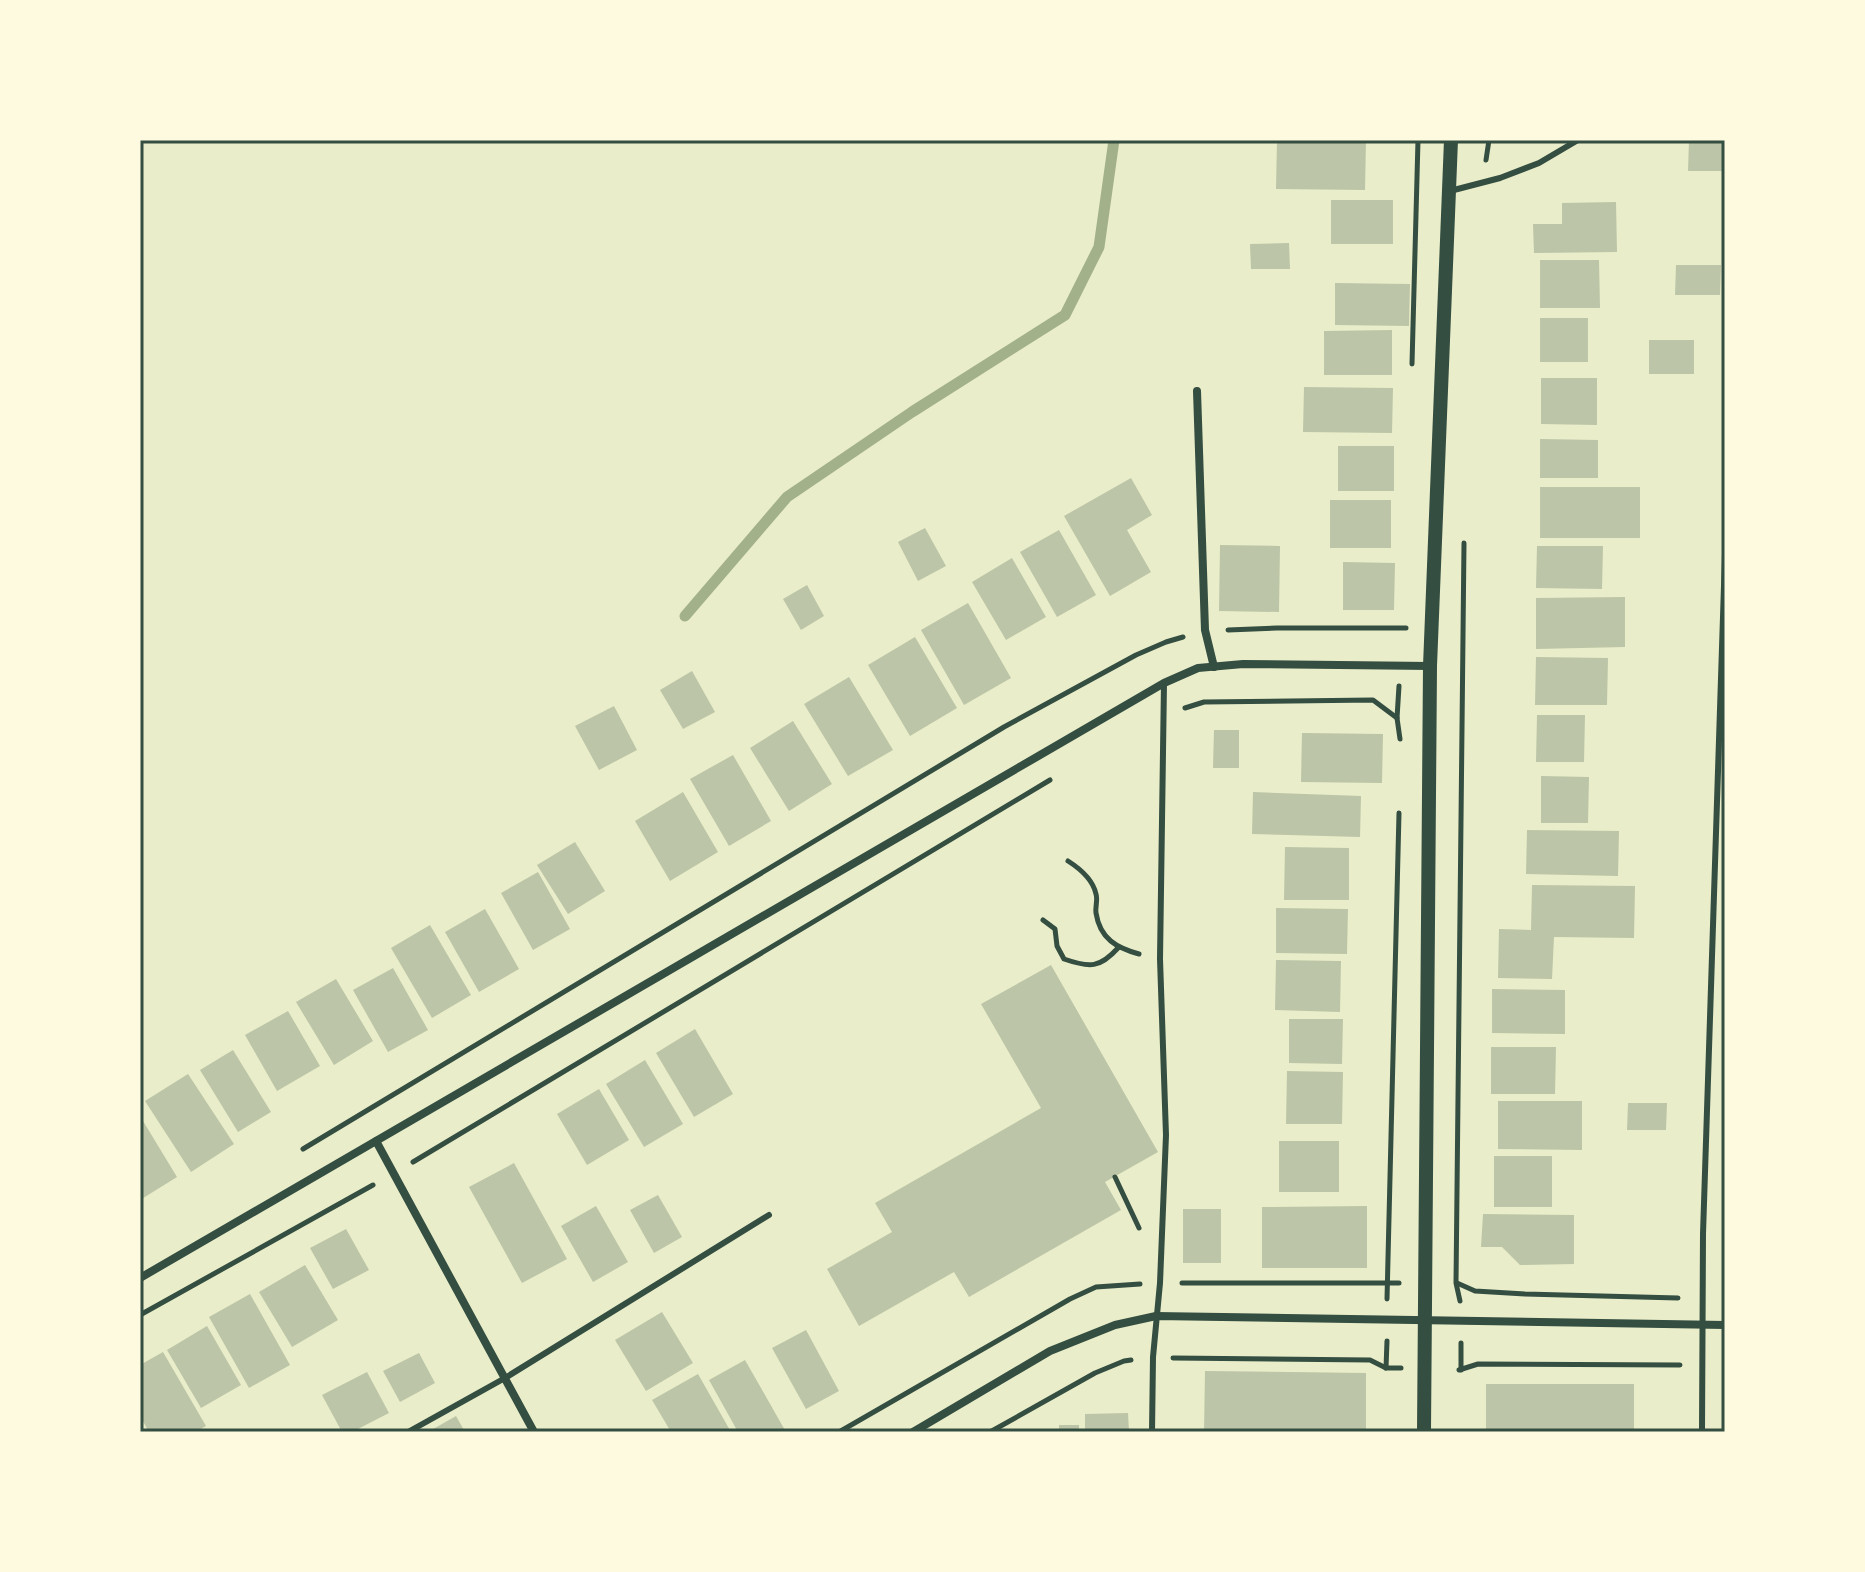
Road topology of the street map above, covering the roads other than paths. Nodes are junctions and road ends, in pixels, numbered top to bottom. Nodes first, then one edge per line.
1 (1451, 140) edge
2 (1578, 140) edge
3 (1450, 191) junction
4 (1197, 391) dead end
5 (1725, 555) edge
6 (1430, 666) junction
7 (1214, 667) junction
8 (1164, 683) junction
9 (376, 1141) junction
10 (769, 1215) dead end
11 (140, 1278) edge
12 (1156, 1316) junction
13 (1424, 1320) junction
14 (1704, 1325) junction
15 (1725, 1325) edge
16 (505, 1378) junction
17 (408, 1432) edge
18 (534, 1432) edge
19 (913, 1432) edge
20 (1152, 1432) edge
21 (1424, 1432) edge
22 (1702, 1432) edge

1 - 3 street
2 - 3 lane
3 - 6 street
4 - 7 street
5 - 14 lane
6 - 7 street
6 - 13 street
7 - 8 street
8 - 9 street
8 - 12 lane
9 - 11 street
9 - 16 street
10 - 16 lane
12 - 13 street
12 - 19 street
12 - 20 lane
13 - 14 street
13 - 21 street
14 - 15 street
14 - 22 lane
16 - 17 lane
16 - 18 street

